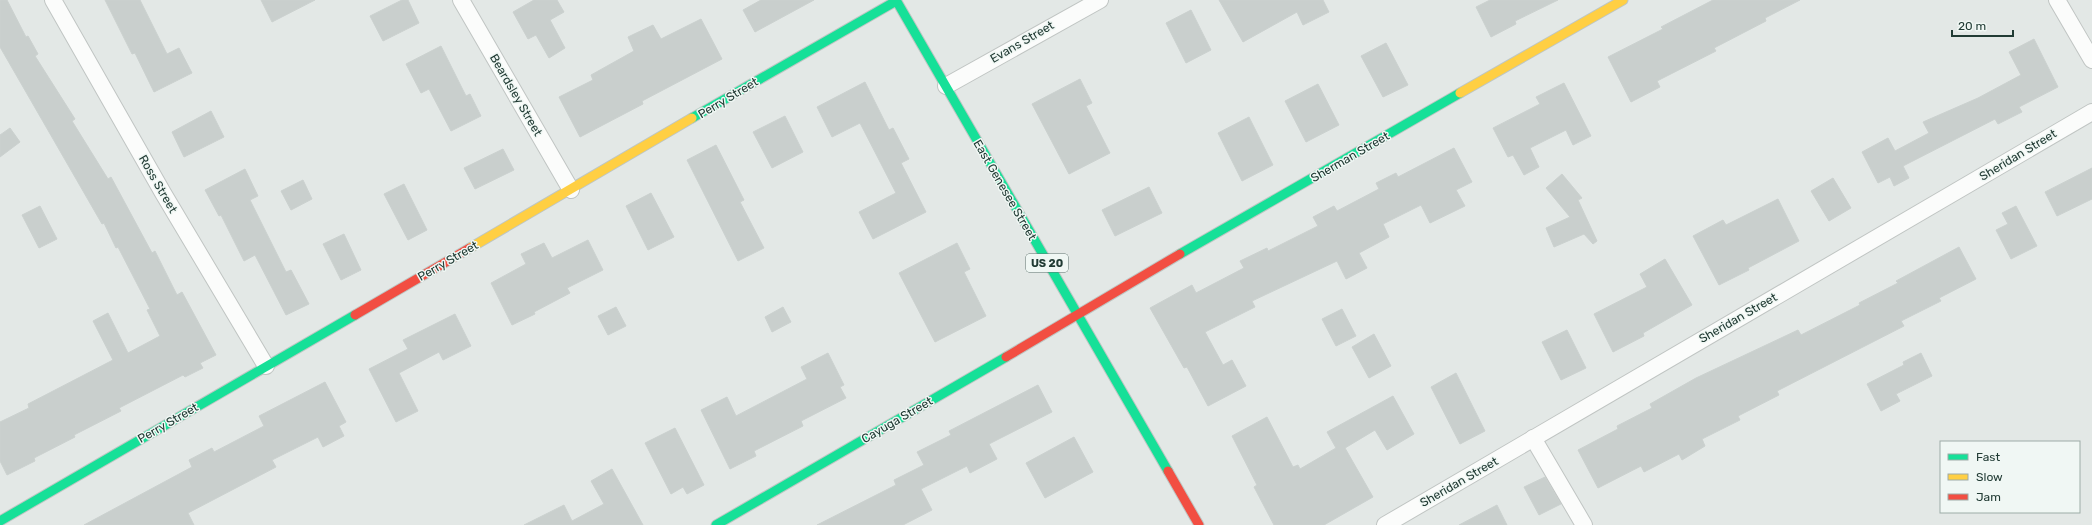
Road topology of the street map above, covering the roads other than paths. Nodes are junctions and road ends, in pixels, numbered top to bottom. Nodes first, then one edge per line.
1 (53, 0) edge
2 (461, 0) edge
3 (1100, 0) edge
4 (1623, 0) edge
5 (2057, 0) edge
6 (896, 1) edge
7 (2092, 60) edge
8 (946, 86) junction
9 (2092, 112) edge
10 (571, 190) junction
11 (1078, 316) junction
12 (266, 366) junction
13 (1533, 438) junction
14 (0, 521) edge
15 (716, 525) edge
16 (1199, 525) edge
17 (1385, 525) edge
18 (1584, 525) edge

1 - 12 street, Ross Street
2 - 10 street, Beardsley Street
3 - 8 street, Evans Street
4 - 11 main road, Sherman Street
5 - 7 street
6 - 8 main road, East Genesee Street / US 20
6 - 10 main road, Perry Street
8 - 11 main road, East Genesee Street / US 20
9 - 13 street, Sheridan Street
10 - 12 main road, Perry Street
11 - 15 main road, Cayuga Street
11 - 16 main road, East Genesee Street / US 20
12 - 14 main road, Perry Street
13 - 17 street, Sheridan Street
13 - 18 street

